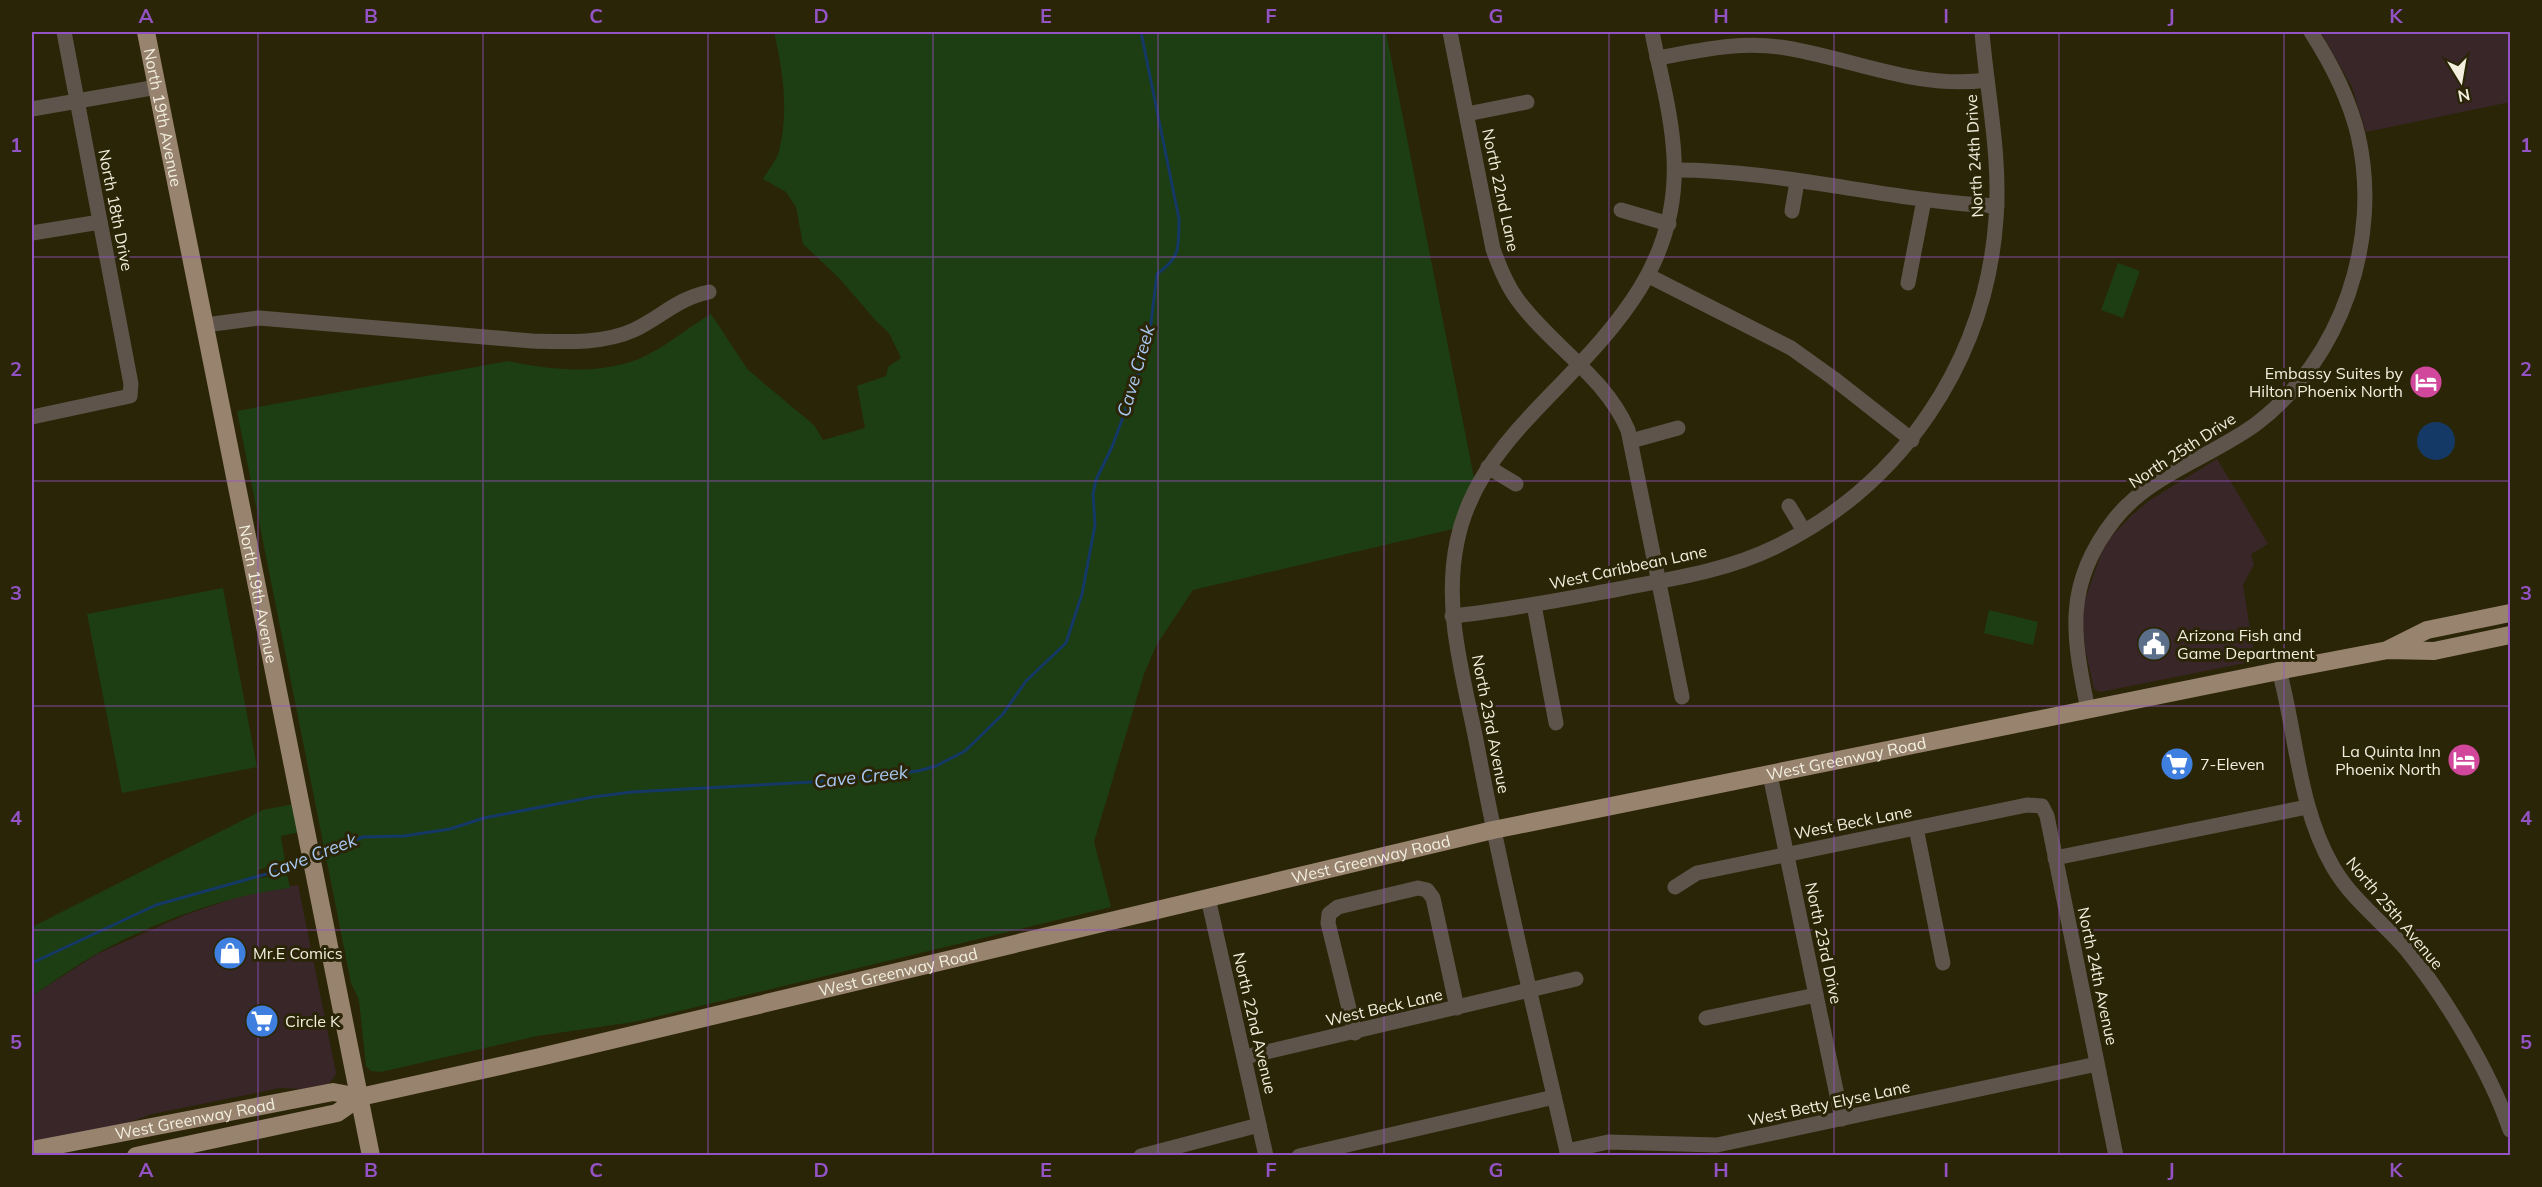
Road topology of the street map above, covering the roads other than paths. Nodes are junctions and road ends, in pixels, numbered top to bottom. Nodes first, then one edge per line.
1 (64, 32) edge
2 (146, 32) edge
3 (1450, 32) edge
4 (1652, 32) edge
5 (1982, 32) edge
6 (2311, 32) edge
7 (1657, 58) junction
8 (1987, 80) junction
9 (157, 87) junction
10 (77, 102) junction
11 (1527, 102) dead end
12 (32, 109) edge
13 (1467, 114) junction
14 (1675, 170) junction
15 (1797, 182) junction
16 (1924, 200) junction
17 (1996, 206) junction
18 (1621, 210) dead end
19 (1792, 211) dead end
20 (100, 222) junction
21 (1669, 224) junction
22 (32, 232) edge
23 (1649, 276) junction
24 (1908, 283) dead end
25 (709, 292) dead end
26 (205, 325) junction
27 (1579, 364) junction
28 (32, 417) edge
29 (1678, 428) dead end
30 (1911, 440) junction
31 (1631, 441) junction
32 (1488, 467) junction
33 (1516, 484) dead end
34 (1789, 506) dead end
35 (1804, 531) junction
36 (1659, 581) junction
37 (1534, 605) junction
38 (2511, 613) edge
39 (1452, 616) junction
40 (2511, 635) edge
41 (2388, 650) junction
42 (2279, 670) junction
43 (1682, 698) dead end
44 (2088, 710) junction
45 (1556, 723) dead end
46 (1770, 775) junction
47 (2042, 806) joint
48 (2307, 807) junction
49 (1916, 828) junction
50 (1493, 830) junction
51 (1787, 854) junction
52 (2055, 858) junction
53 (1675, 887) dead end
54 (1208, 898) junction
55 (1943, 963) dead end
56 (1576, 979) dead end
57 (1530, 990) junction
58 (1816, 994) junction
59 (1457, 1008) junction
60 (1706, 1018) dead end
61 (1355, 1033) junction
62 (1245, 1057) junction
63 (2097, 1064) junction
64 (360, 1097) junction
65 (1554, 1097) junction
66 (1842, 1119) junction
67 (1259, 1125) junction
68 (2511, 1130) edge
69 (32, 1150) edge
70 (1567, 1153) edge
71 (136, 1155) edge
72 (371, 1155) edge
73 (1141, 1155) edge
74 (1266, 1155) edge
75 (1299, 1155) edge
76 (2116, 1155) edge

1 - 10 street, North 18th Drive
2 - 9 main road, North 19th Avenue
3 - 13 street, North 22nd Lane
4 - 7 street, North 23rd Avenue
5 - 8 street, North 24th Drive
6 - 44 street, North 25th Drive
7 - 8 street
7 - 14 street, North 23rd Avenue
8 - 17 street, North 24th Drive
9 - 10 street
9 - 26 main road, North 19th Avenue
10 - 12 street
10 - 20 street, North 18th Drive
11 - 13 street
13 - 27 street, North 22nd Lane
14 - 15 street
14 - 21 street, North 23rd Avenue
15 - 16 street
15 - 19 street
16 - 17 street
16 - 24 street
17 - 30 street, North 24th Drive
18 - 21 street
20 - 22 street
20 - 28 street, North 18th Drive
21 - 23 street, North 23rd Avenue
23 - 27 street, North 23rd Avenue
23 - 30 street
25 - 26 street
26 - 64 main road, North 19th Avenue
27 - 31 street, North 22nd Lane
27 - 32 street, North 23rd Avenue
29 - 31 street
30 - 35 street, West Caribbean Lane
31 - 36 street, North 22nd Lane
32 - 33 street
32 - 39 street, North 23rd Avenue
34 - 35 street
35 - 36 street, West Caribbean Lane
36 - 37 street, West Caribbean Lane
36 - 43 street, North 22nd Lane
37 - 39 street, West Caribbean Lane
37 - 45 street
38 - 41 main road, West Greenway Road
39 - 50 street, North 23rd Avenue
40 - 41 main road, West Greenway Road
41 - 42 main road, West Greenway Road
42 - 44 main road, West Greenway Road
42 - 48 street, North 25th Avenue
44 - 46 main road, West Greenway Road
46 - 50 main road, West Greenway Road
46 - 51 street, North 23rd Drive
47 - 49 street, West Beck Lane
47 - 52 street, North 24th Avenue
48 - 52 street
48 - 68 street, North 25th Avenue
49 - 51 street, West Beck Lane
49 - 55 street
50 - 54 main road, West Greenway Road
50 - 57 street, North 23rd Avenue
51 - 53 street, West Beck Lane
51 - 58 street, North 23rd Drive
52 - 63 street, North 24th Avenue
54 - 62 street, North 22nd Avenue
54 - 64 main road, West Greenway Road
56 - 57 street
57 - 59 street, West Beck Lane
57 - 65 street, North 23rd Avenue
58 - 60 street
58 - 66 street, North 23rd Drive
59 - 61 street, West Beck Lane
59 - 61 street
61 - 62 street, West Beck Lane
62 - 67 street, North 22nd Avenue
63 - 66 street, West Betty Elyse Lane
63 - 76 street, North 24th Avenue
64 - 69 main road, West Greenway Road
64 - 71 main road, West Greenway Road
64 - 72 main road, North 19th Avenue
65 - 70 street, North 23rd Avenue
65 - 75 street
66 - 70 street, West Betty Elyse Lane
67 - 73 street
67 - 74 street, North 22nd Avenue

